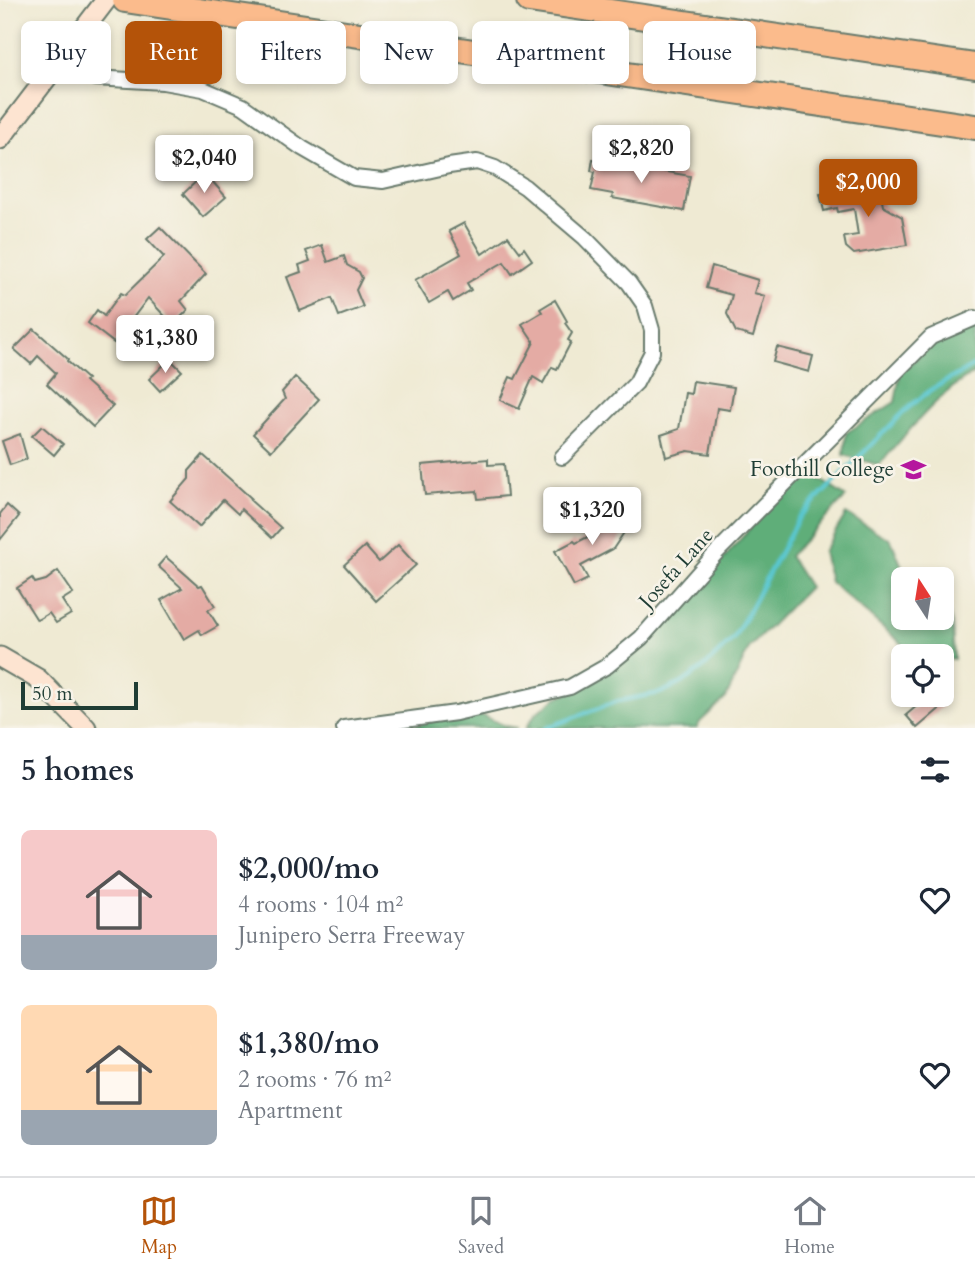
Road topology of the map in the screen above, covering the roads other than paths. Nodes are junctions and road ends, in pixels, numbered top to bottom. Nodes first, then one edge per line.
1 (106, 0) edge
2 (125, 0) edge
3 (529, 0) edge
4 (90, 21) edge
5 (975, 66) edge
6 (111, 79) edge
7 (42, 84) edge
8 (975, 127) edge
9 (0, 139) edge
10 (975, 318) edge
11 (562, 457) dead end
12 (0, 657) edge
13 (86, 728) edge
14 (344, 728) edge

1 - 4 street
2 - 8 highway
3 - 5 highway
6 - 11 street
7 - 9 street
10 - 14 street, Josefa Lane
12 - 13 street

